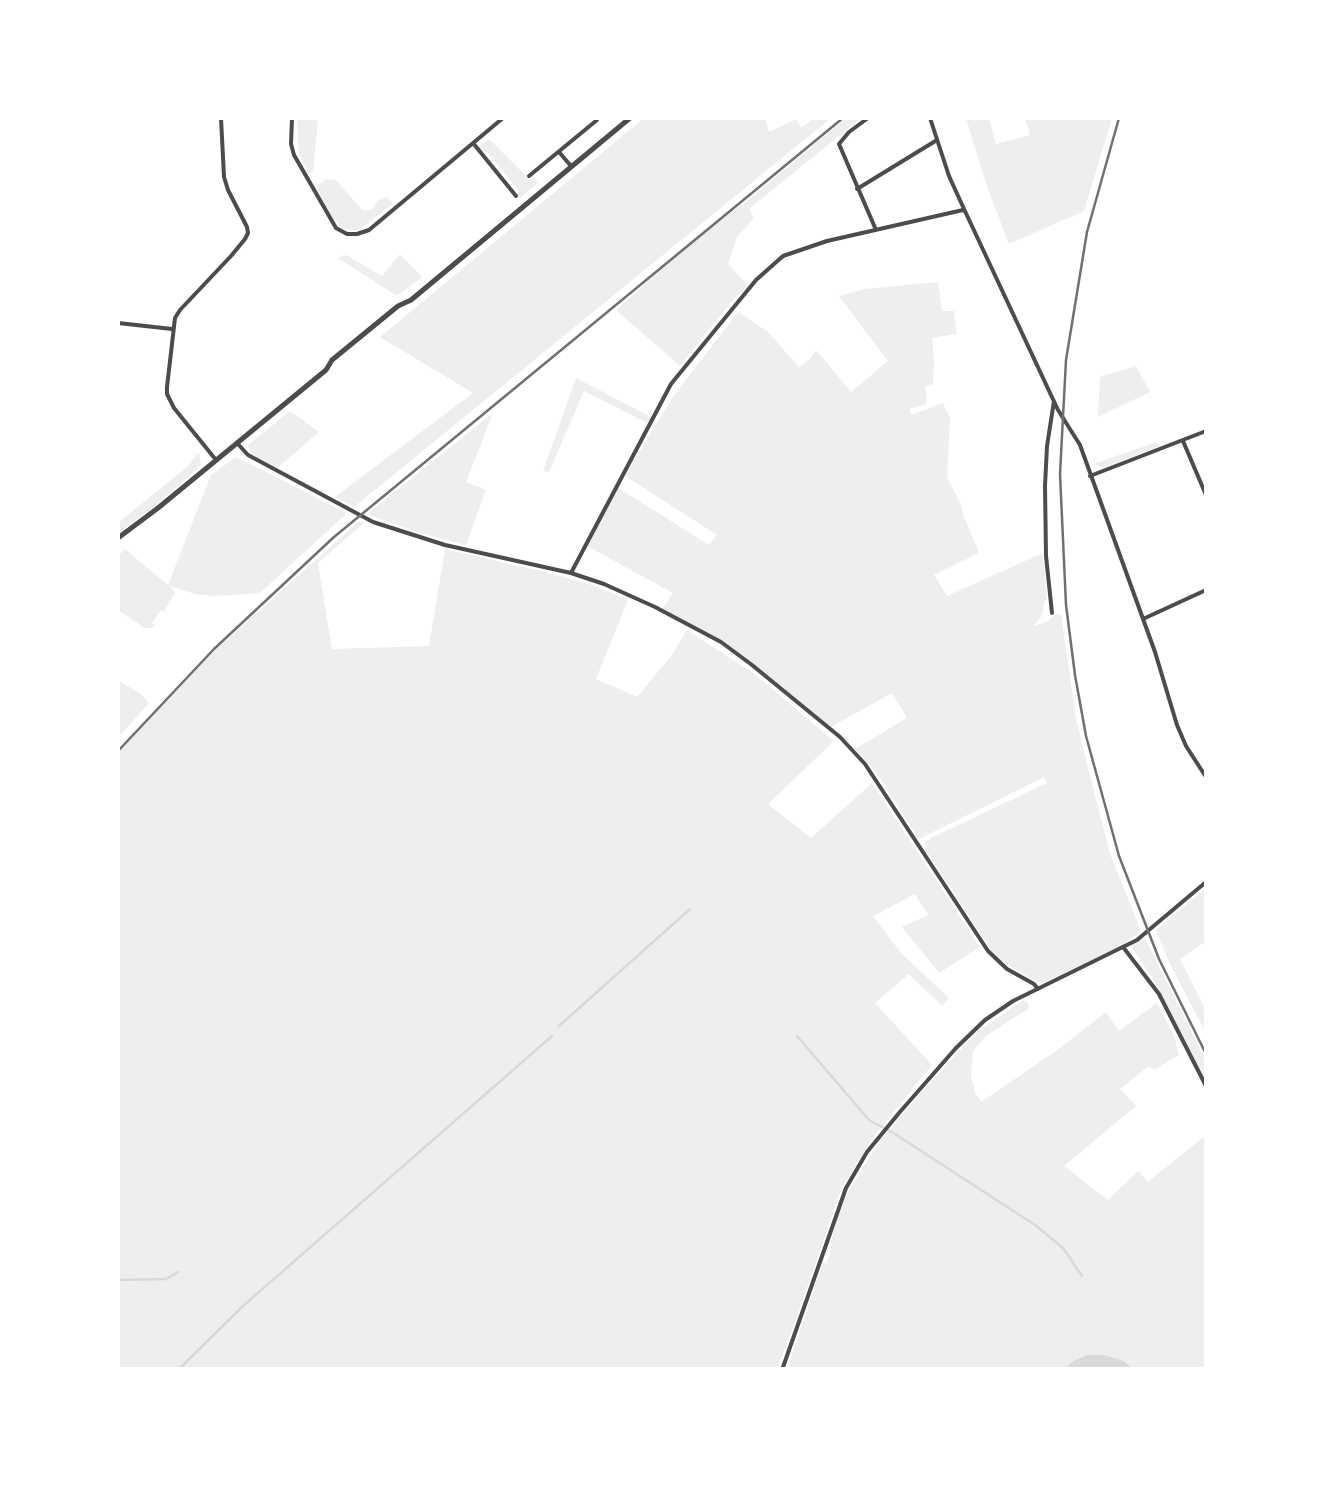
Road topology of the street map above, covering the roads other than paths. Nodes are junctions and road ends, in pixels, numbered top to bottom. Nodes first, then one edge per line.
1 (222, 118) edge
2 (292, 118) edge
3 (503, 118) edge
4 (630, 118) edge
5 (868, 118) edge
6 (930, 118) edge
7 (597, 120) dead end
8 (937, 140) junction
9 (473, 143) junction
10 (559, 152) junction
11 (571, 166) junction
12 (529, 176) dead end
13 (857, 189) junction
14 (516, 196) dead end
15 (964, 209) junction
16 (876, 230) junction
17 (118, 323) edge
18 (172, 329) junction
19 (1054, 401) junction
20 (1206, 431) edge
21 (1183, 441) junction
22 (237, 443) junction
23 (216, 460) junction
24 (1090, 476) junction
25 (1206, 495) edge
26 (118, 538) edge
27 (571, 573) junction
28 (1206, 590) edge
29 (1052, 613) dead end
30 (1143, 619) junction
31 (1206, 777) edge
32 (1206, 882) edge
33 (1123, 947) junction
34 (1038, 989) junction
35 (1206, 1086) edge
36 (782, 1370) edge

1 - 18 street
2 - 9 street
3 - 9 street
4 - 11 street
5 - 13 street
6 - 8 street
7 - 10 street
8 - 13 street
8 - 15 street
9 - 14 street
10 - 11 street
10 - 12 street
11 - 22 street
13 - 16 street
15 - 16 street
15 - 19 street
16 - 27 street
17 - 18 street
18 - 23 street
19 - 24 street
19 - 29 street
20 - 21 street
21 - 24 street
21 - 25 street
22 - 23 street
22 - 27 street
23 - 26 street
24 - 30 street
27 - 34 street
28 - 30 street
30 - 31 street
32 - 33 street
33 - 34 street
33 - 35 street
34 - 36 street

